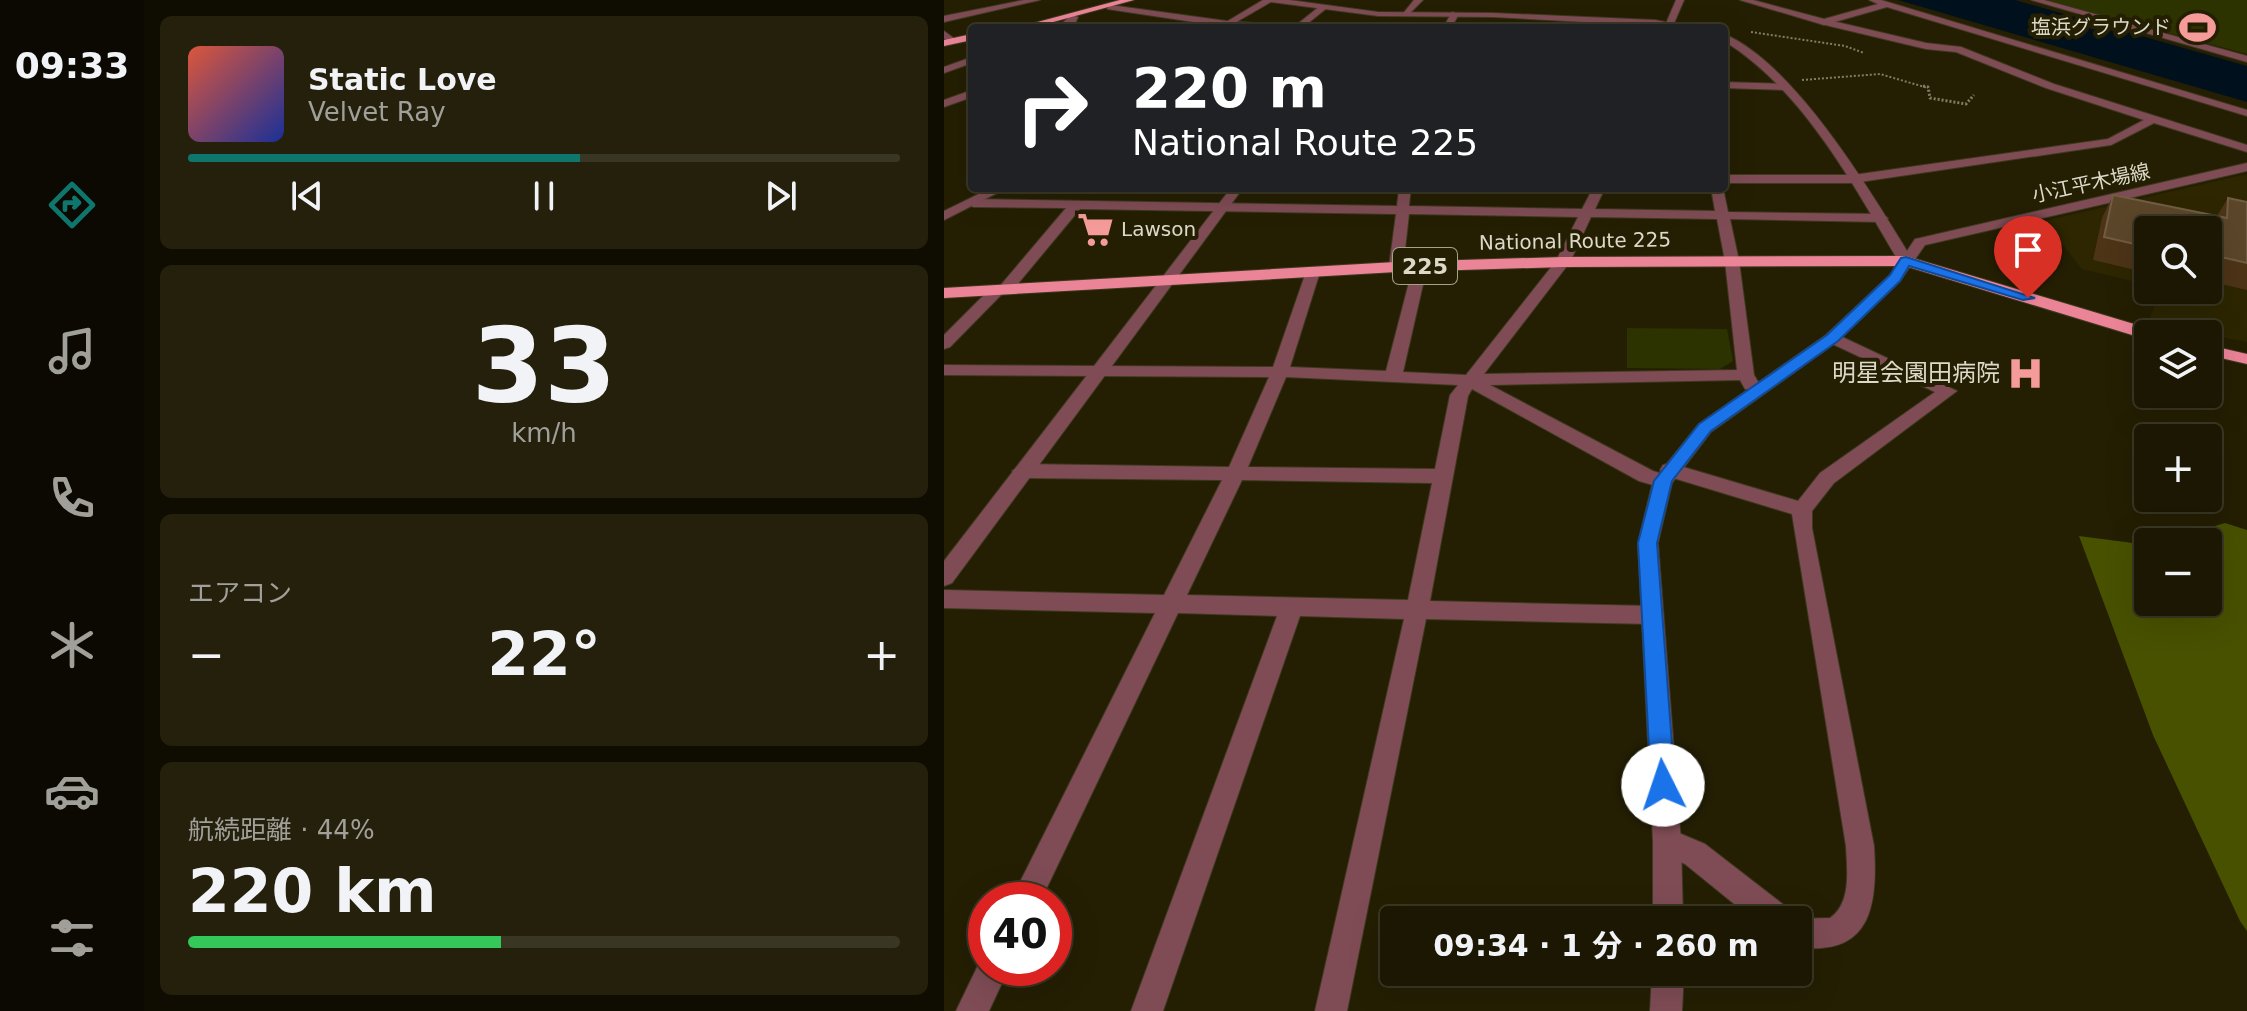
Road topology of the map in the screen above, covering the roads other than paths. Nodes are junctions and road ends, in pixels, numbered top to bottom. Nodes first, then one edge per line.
1 (1036, 0) edge
2 (1130, 0) edge
3 (1270, 0) edge
4 (1419, 0) edge
5 (1680, 0) edge
6 (1744, 0) edge
7 (1771, 0) edge
8 (1873, 0) edge
9 (2035, 0) edge
10 (1759, 3) junction
11 (1887, 4) junction
12 (1110, 7) junction
13 (1323, 8) junction
14 (1404, 14) junction
15 (1455, 14) junction
16 (1074, 17) junction
17 (1172, 17) junction
18 (944, 19) edge
19 (1157, 22) dead end
20 (1824, 22) junction
21 (1040, 24) edge
22 (1068, 24) edge
23 (1212, 24) edge
24 (1227, 24) edge
25 (1301, 24) edge
26 (1449, 24) edge
27 (1633, 24) edge
28 (1670, 24) edge
29 (968, 37) edge
30 (947, 39) edge
31 (1728, 39) edge
32 (2247, 59) edge
33 (968, 61) edge
34 (944, 70) edge
35 (1781, 84) junction
36 (1728, 85) edge
37 (944, 91) edge
38 (968, 94) edge
39 (968, 95) edge
40 (944, 104) edge
41 (2247, 113) edge
42 (2153, 119) junction
43 (2247, 149) edge
44 (2247, 167) edge
45 (1728, 179) edge
46 (1853, 179) junction
47 (994, 192) edge
48 (1234, 192) edge
49 (1405, 192) edge
50 (1597, 192) edge
51 (1718, 192) edge
52 (973, 203) junction
53 (1076, 205) junction
54 (1223, 206) junction
55 (1403, 210) junction
56 (1589, 212) junction
57 (1723, 214) junction
58 (944, 216) edge
59 (1881, 218) junction
60 (1732, 261) junction
61 (1906, 261) junction
62 (1563, 262) junction
63 (1396, 267) junction
64 (1420, 267) junction
65 (1313, 272) junction
66 (1166, 281) junction
67 (1002, 290) junction
68 (944, 293) edge
69 (2134, 330) edge
70 (1832, 338) junction
71 (944, 344) edge
72 (2222, 353) edge
73 (2247, 359) edge
74 (944, 370) edge
75 (1099, 370) junction
76 (1280, 372) junction
77 (1394, 375) junction
78 (1468, 380) junction
79 (1750, 384) junction
80 (1022, 471) junction
81 (1235, 474) junction
82 (1666, 475) junction
83 (1443, 476) junction
84 (1802, 510) junction
85 (944, 577) edge
86 (944, 599) edge
87 (1172, 604) junction
88 (1292, 606) junction
89 (1417, 609) junction
90 (1651, 615) junction
91 (1667, 842) junction
92 (1035, 882) edge
93 (1668, 906) edge
94 (1760, 906) edge
95 (1812, 936) edge
96 (984, 986) edge
97 (1667, 986) edge
98 (972, 1011) edge
99 (1147, 1011) edge
100 (1331, 1011) edge
101 (1666, 1011) edge

1 - 18 street
2 - 12 highway
3 - 13 street
3 - 24 street
4 - 14 street
5 - 28 street
6 - 10 street
7 - 10 street
8 - 11 street
9 - 32 street
10 - 20 street
11 - 20 street
11 - 41 street
12 - 16 highway
12 - 17 street
13 - 14 street
13 - 25 street
14 - 15 street
15 - 26 street
15 - 27 street
16 - 21 highway
16 - 22 street
17 - 19 street
17 - 23 street
20 - 42 street
29 - 30 highway
31 - 35 street
33 - 34 street
35 - 36 street
35 - 46 street
37 - 38 street
39 - 40 street
42 - 43 street
42 - 46 street
44 - 61 street, 小江平木場線
45 - 46 street
46 - 59 street
47 - 52 street
48 - 54 street
49 - 55 street
50 - 56 street
51 - 57 street
52 - 53 street
52 - 58 street
53 - 54 street
53 - 67 street
54 - 55 street
54 - 66 street
55 - 56 street
55 - 63 street
56 - 57 street
56 - 62 street
57 - 59 street
57 - 60 street
59 - 61 street
60 - 61 highway, National Route 225 / 225
60 - 62 highway, National Route 225 / 225
60 - 79 street
61 - 69 highway, National Route 225 / 225
61 - 70 street, 小江平木場線
62 - 64 highway, National Route 225 / 225
62 - 78 street
63 - 64 highway, National Route 225 / 225
63 - 65 highway, National Route 225 / 225
64 - 77 street
65 - 66 highway, National Route 225 / 225
65 - 76 street
66 - 67 highway, National Route 225 / 225
66 - 75 street
67 - 68 highway, National Route 225 / 225
67 - 71 street
70 - 79 street, 小江平木場線
70 - 84 street
72 - 73 highway
74 - 75 street
75 - 76 street
75 - 80 street
76 - 77 street
76 - 81 street
77 - 78 street
78 - 79 street
78 - 82 street
78 - 83 street
79 - 82 street, 小江平木場線
80 - 81 street
80 - 85 street
81 - 83 street
81 - 87 street
82 - 84 street
82 - 90 street
83 - 89 street
84 - 95 street
86 - 87 street
87 - 88 street
87 - 92 street
88 - 89 street
88 - 99 street
89 - 90 street
89 - 100 street
90 - 91 street
91 - 93 street
91 - 94 street
96 - 98 street
97 - 101 street

